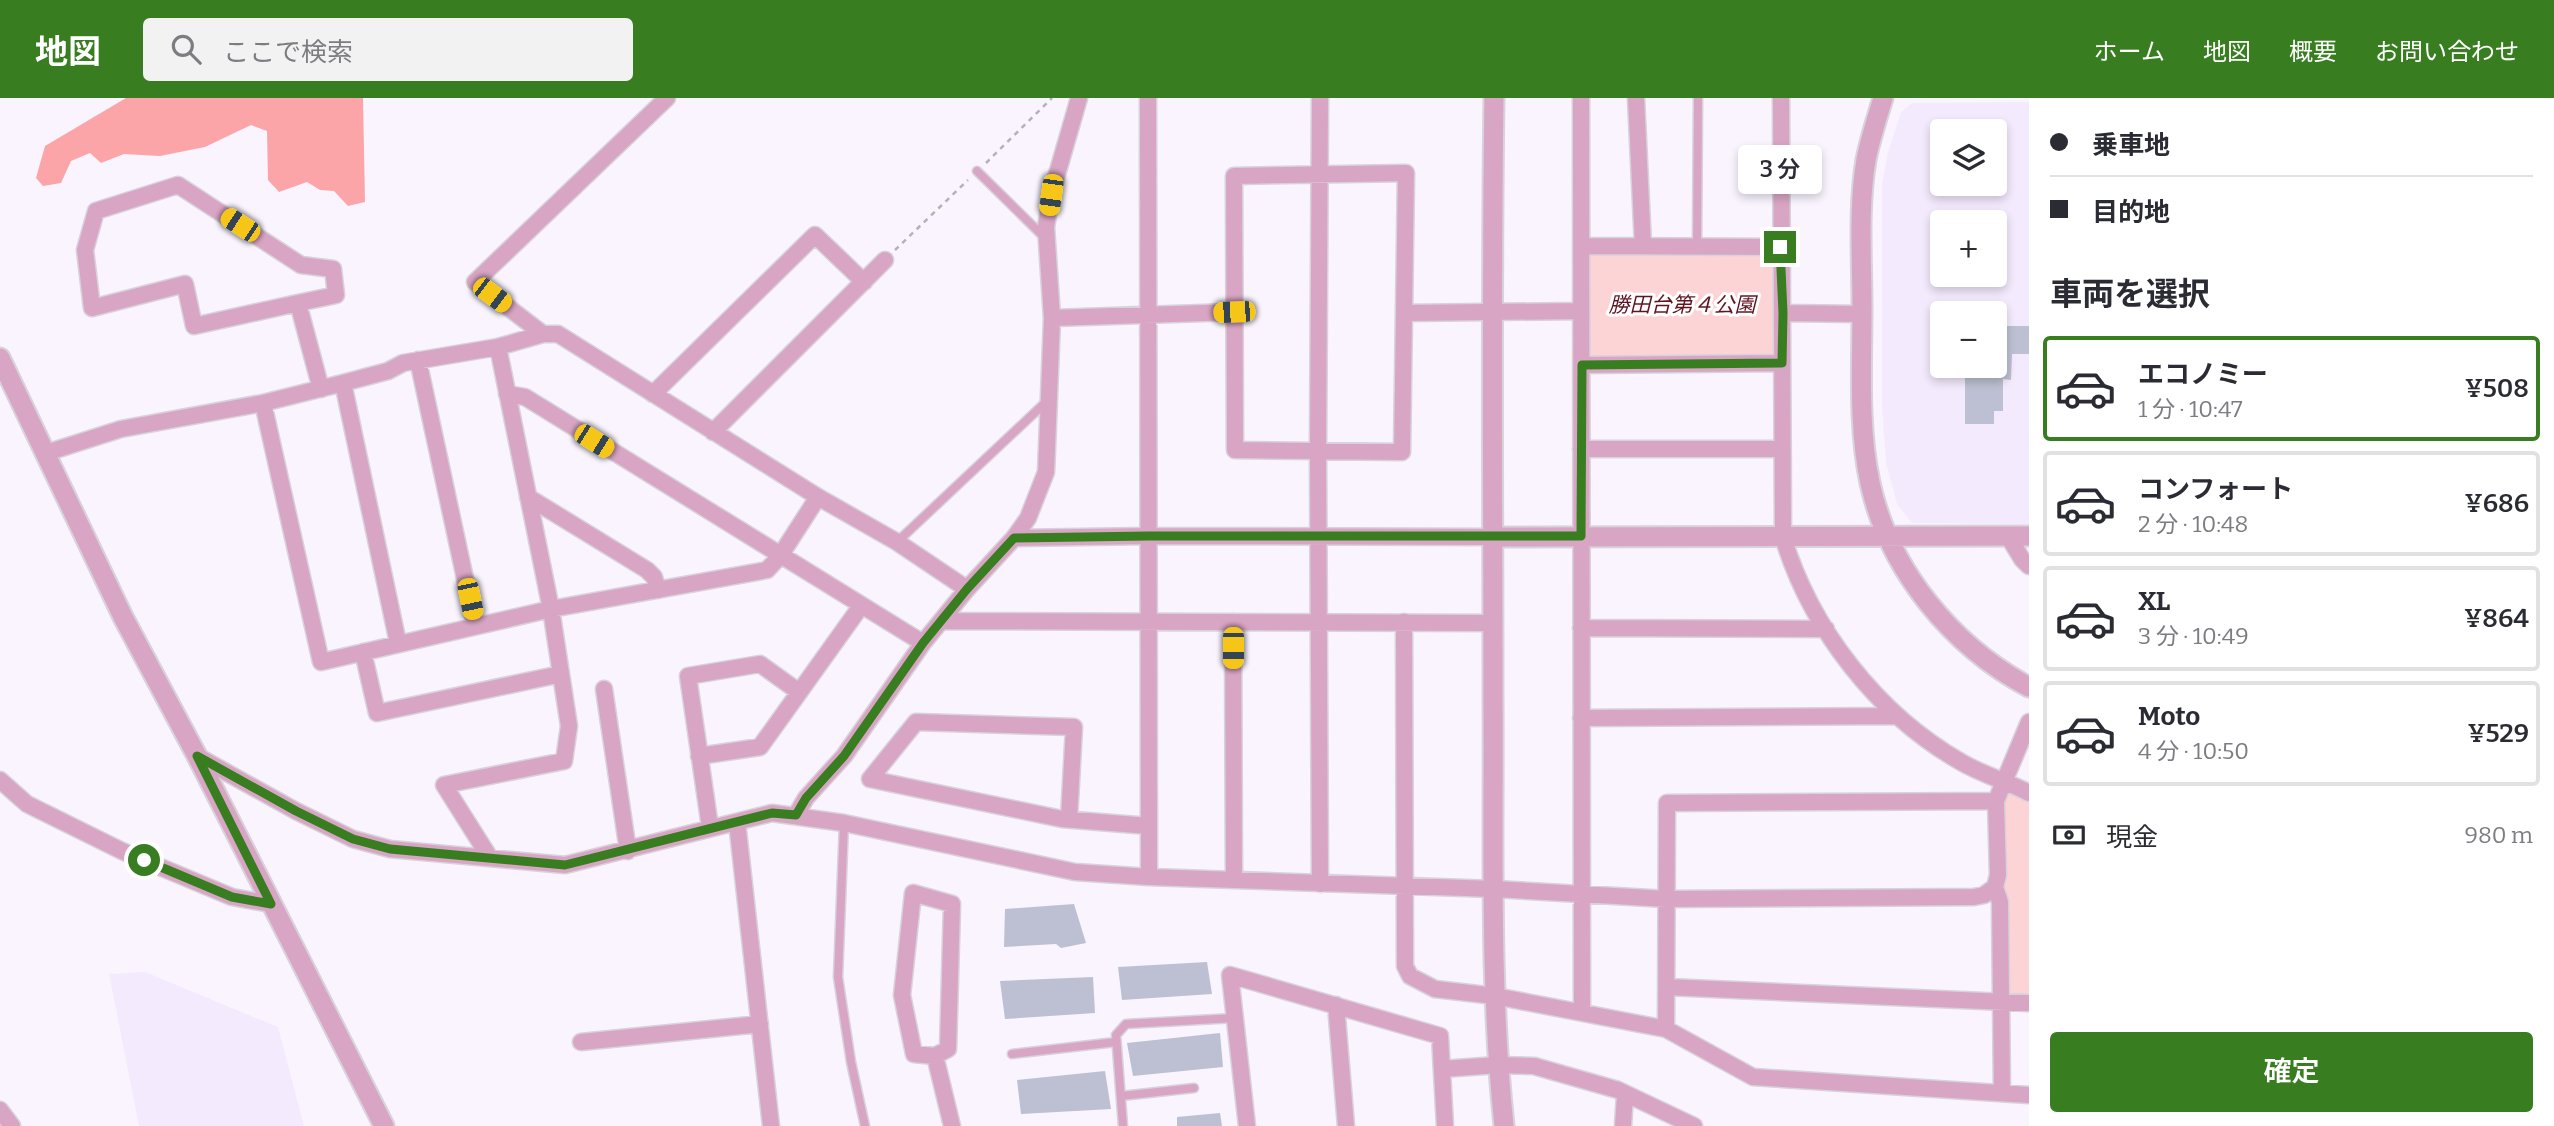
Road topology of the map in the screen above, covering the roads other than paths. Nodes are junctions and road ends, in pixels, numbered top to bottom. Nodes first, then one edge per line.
1 (667, 98) edge
2 (1079, 98) edge
3 (1147, 98) edge
4 (1320, 98) edge
5 (1494, 98) edge
6 (1581, 98) edge
7 (1636, 98) edge
8 (1699, 98) edge
9 (1781, 98) edge
10 (1883, 98) edge
11 (977, 171) dead end
12 (1318, 175) junction
13 (1047, 240) junction
14 (1582, 246) junction
15 (1643, 246) junction
16 (1697, 247) junction
17 (1780, 247) junction
18 (885, 260) dead end
19 (864, 282) junction
20 (298, 303) junction
21 (1234, 312) junction
22 (1580, 312) junction
23 (1405, 313) junction
24 (1783, 313) junction
25 (1491, 314) junction
26 (1862, 314) junction
27 (1147, 316) junction
28 (1052, 318) junction
29 (543, 334) junction
30 (498, 347) junction
31 (418, 360) junction
32 (1782, 363) junction
33 (2, 364) edge
34 (1582, 365) junction
35 (343, 383) junction
36 (321, 388) junction
37 (507, 394) junction
38 (653, 394) junction
39 (1049, 400) junction
40 (263, 403) junction
41 (713, 432) junction
42 (1581, 449) junction
43 (1782, 449) junction
44 (1318, 452) junction
45 (46, 453) junction
46 (528, 497) junction
47 (818, 497) junction
48 (1888, 535) junction
49 (1148, 536) junction
50 (1581, 536) junction
51 (2008, 536) junction
52 (2029, 536) edge
53 (1320, 537) junction
54 (1492, 537) junction
55 (1783, 537) junction
56 (1014, 538) junction
57 (897, 542) junction
58 (780, 556) junction
59 (2029, 566) edge
60 (967, 589) junction
61 (658, 590) junction
62 (861, 606) junction
63 (551, 609) junction
64 (941, 621) junction
65 (1319, 621) junction
66 (1148, 622) junction
67 (1233, 622) junction
68 (1404, 622) junction
69 (1493, 623) junction
70 (475, 625) junction
71 (1581, 628) junction
72 (1826, 629) junction
73 (398, 643) junction
74 (923, 643) junction
75 (363, 652) junction
76 (561, 674) junction
77 (2029, 687) edge
78 (604, 689) dead end
79 (799, 692) junction
80 (1897, 716) junction
81 (1581, 718) junction
82 (2029, 722) edge
83 (197, 756) junction
84 (699, 756) junction
85 (0, 780) edge
86 (2002, 781) junction
87 (2029, 793) edge
88 (1996, 801) junction
89 (796, 815) junction
90 (1069, 819) junction
91 (737, 822) junction
92 (844, 823) junction
93 (1149, 826) junction
94 (710, 827) junction
95 (628, 850) junction
96 (490, 858) junction
97 (1149, 877) junction
98 (1234, 880) junction
99 (1320, 884) junction
100 (1405, 887) junction
101 (1995, 887) junction
102 (1494, 889) junction
103 (1581, 896) junction
104 (1667, 899) junction
105 (271, 904) junction
106 (1667, 987) junction
107 (1495, 996) junction
108 (2001, 1003) junction
109 (2029, 1003) edge
110 (1336, 1005) junction
111 (1582, 1012) junction
112 (1235, 1018) junction
113 (760, 1024) junction
114 (1666, 1030) junction
115 (581, 1042) dead end
116 (1116, 1042) junction
117 (1012, 1054) dead end
118 (935, 1056) junction
119 (1498, 1065) junction
120 (1442, 1069) junction
121 (1194, 1088) dead end
122 (2002, 1093) junction
123 (1625, 1094) junction
124 (2029, 1095) edge
125 (1121, 1096) junction
126 (0, 1110) edge
127 (12, 1126) edge
128 (384, 1126) edge
129 (771, 1126) edge
130 (864, 1126) edge
131 (952, 1126) edge
132 (1123, 1126) edge
133 (1247, 1126) edge
134 (1346, 1126) edge
135 (1445, 1126) edge
136 (1504, 1126) edge
137 (1623, 1126) edge
138 (1694, 1126) edge

1 - 29 street
2 - 13 street
3 - 27 street
4 - 12 street
5 - 25 street
6 - 14 street
7 - 15 street
8 - 16 lane
9 - 17 street
10 - 26 street
11 - 13 lane
12 - 21 street
12 - 23 street
12 - 44 street
13 - 28 street
14 - 15 street
14 - 22 street
15 - 16 street
16 - 17 street
17 - 24 street
18 - 19 street
19 - 38 street
19 - 41 street
20 - 20 street
20 - 36 street
21 - 27 street
21 - 44 street
22 - 25 street
22 - 34 street
23 - 25 street
23 - 44 street
24 - 26 street
24 - 32 street
25 - 54 street
26 - 48 street
27 - 28 street
27 - 49 street
28 - 39 street
29 - 30 street
29 - 38 street
30 - 31 street
30 - 37 street
31 - 35 street
31 - 70 street
32 - 34 street
32 - 43 street
33 - 45 street
34 - 42 street
35 - 36 street
35 - 73 street
36 - 40 street
37 - 46 street
37 - 58 street
38 - 41 street
39 - 56 street
39 - 57 lane
40 - 45 street
40 - 75 street
41 - 47 street
42 - 43 street
42 - 50 street
43 - 55 street
44 - 53 street
45 - 83 street
46 - 61 street
46 - 63 street
47 - 57 street
47 - 58 street
48 - 51 street
48 - 55 street
48 - 77 street
49 - 53 street
49 - 56 street
49 - 66 street
50 - 54 street
50 - 55 street
50 - 71 street
51 - 52 street
51 - 59 street
53 - 54 street
53 - 65 street
54 - 69 street
55 - 72 street
56 - 60 street
57 - 60 street
58 - 61 street
58 - 62 street
60 - 64 street
61 - 63 street
62 - 74 street
62 - 79 street
63 - 70 street
63 - 76 street
64 - 66 street
64 - 74 street
65 - 67 street
65 - 68 street
65 - 99 street
66 - 67 street
66 - 93 street
67 - 98 street
68 - 69 street
68 - 100 street
69 - 102 street
70 - 73 street
71 - 72 street
71 - 81 street
72 - 80 street
73 - 75 street
74 - 89 street
75 - 76 street
76 - 96 street
78 - 95 street
79 - 84 street
79 - 84 street
80 - 81 street
80 - 86 street
81 - 103 street
82 - 86 street
83 - 96 street
83 - 105 street
84 - 94 street
85 - 105 street
86 - 87 street
86 - 88 street
88 - 101 street
88 - 104 street
89 - 91 street
89 - 92 street
90 - 90 street
90 - 93 street
91 - 94 street
91 - 113 street
92 - 97 street
92 - 130 lane
93 - 97 street
94 - 95 street
95 - 96 street
97 - 98 street
98 - 99 street
99 - 100 street
100 - 102 street
100 - 107 street
101 - 104 street
101 - 108 street
102 - 103 street
102 - 107 street
103 - 104 street
103 - 111 street
104 - 106 street
105 - 128 street
106 - 108 street
106 - 114 street
107 - 111 street
107 - 119 street
108 - 109 street
108 - 122 street
110 - 112 street
110 - 120 street
110 - 134 street
111 - 114 street
112 - 116 lane
112 - 133 street
113 - 115 street
113 - 129 street
114 - 122 street
116 - 117 lane
116 - 125 lane
118 - 118 street
118 - 131 street
119 - 120 street
119 - 123 street
119 - 136 street
120 - 135 street
121 - 125 lane
122 - 124 street
123 - 137 street
123 - 138 street
125 - 132 lane
126 - 127 street

